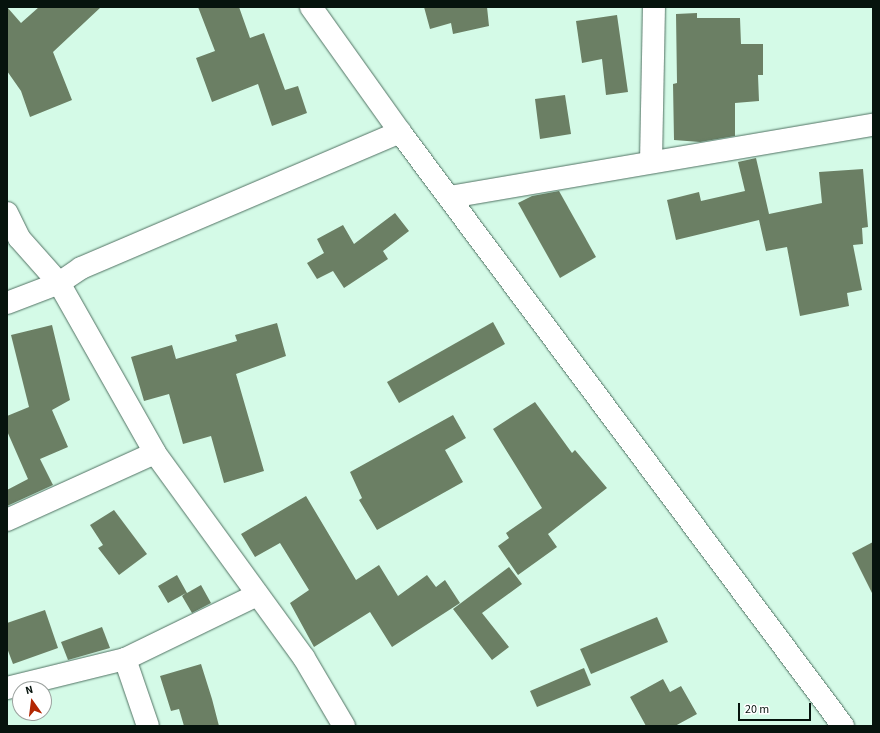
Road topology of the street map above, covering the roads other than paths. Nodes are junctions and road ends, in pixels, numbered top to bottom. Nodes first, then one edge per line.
1 (311, 7) edge
2 (654, 7) edge
3 (873, 125) edge
4 (400, 132) junction
5 (651, 162) junction
6 (450, 197) junction
7 (7, 213) edge
8 (59, 283) junction
9 (7, 303) edge
10 (155, 453) junction
11 (7, 520) edge
12 (257, 595) junction
13 (125, 659) junction
14 (7, 688) edge
15 (148, 726) edge
16 (344, 726) edge
17 (843, 726) edge

1 - 4 street
2 - 5 street
3 - 5 street
4 - 6 street
4 - 8 street
5 - 6 street
6 - 17 street
7 - 8 street
8 - 9 street
8 - 10 street
10 - 11 street
10 - 12 street
12 - 13 street
12 - 16 street
13 - 14 street
13 - 15 street

